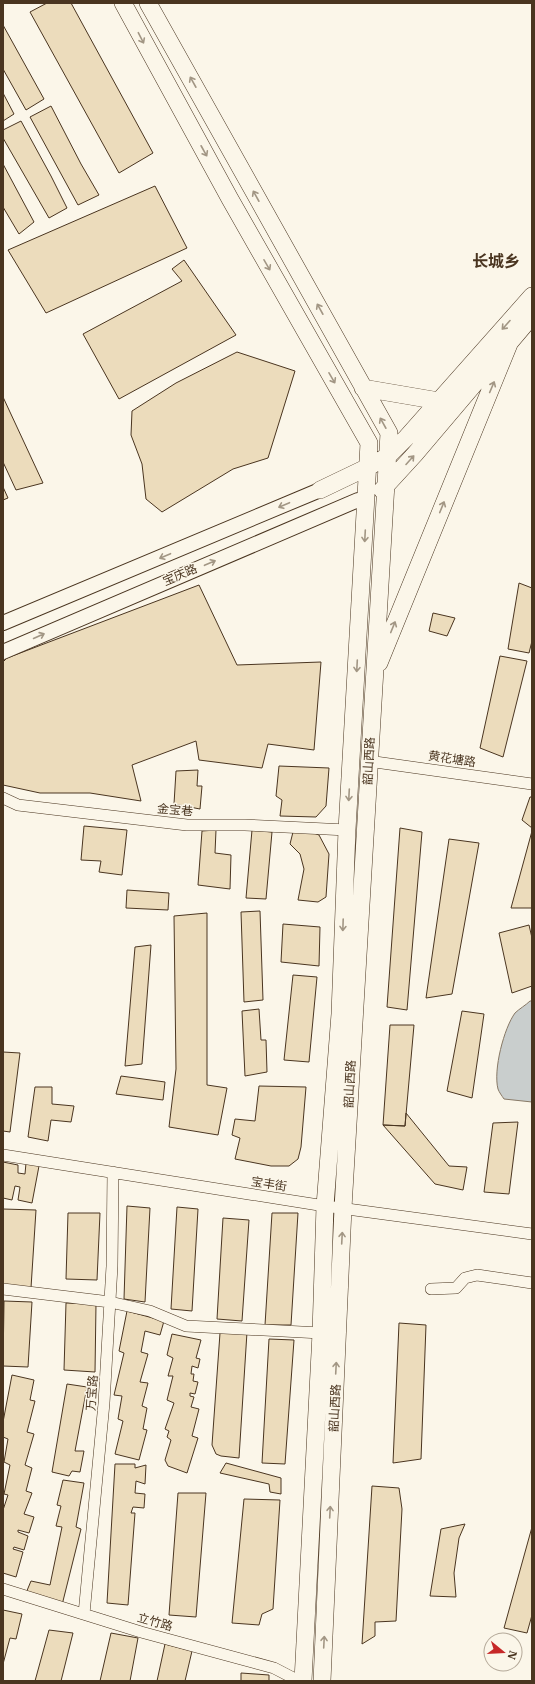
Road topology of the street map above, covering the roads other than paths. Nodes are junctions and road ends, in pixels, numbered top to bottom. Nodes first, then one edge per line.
1 (123, 3) edge
2 (148, 3) edge
3 (532, 296) edge
4 (532, 316) edge
5 (512, 339) junction
6 (364, 388) junction
7 (439, 401) junction
8 (388, 456) junction
9 (368, 467) junction
10 (385, 488) junction
11 (320, 490) joint
12 (363, 499) junction
13 (3, 624) edge
14 (3, 652) edge
15 (374, 676) junction
16 (368, 761) junction
17 (532, 784) edge
18 (3, 798) edge
19 (348, 830) junction
20 (3, 1154) edge
21 (112, 1172) junction
22 (325, 1206) junction
23 (344, 1208) junction
24 (532, 1234) edge
25 (532, 1283) edge
26 (3, 1289) edge
27 (431, 1289) dead end
28 (110, 1302) junction
29 (321, 1333) junction
30 (3, 1589) edge
31 (84, 1614) junction
32 (299, 1681) edge
33 (304, 1681) edge
34 (322, 1681) edge

1 -> 9 main road, 韶山西路
6 -> 2 main road, 韶山西路
3 -> 7 main road
4 - 5 main road
10 -> 5 main road
15 -> 5 main road
6 - 7 main road
8 -> 6 main road, 韶山西路
7 - 8 main road
8 - 9 main road
8 - 10 main road, 韶山西路
9 - 11 main road
9 - 12 main road, 韶山西路
10 - 12 main road
10 - 15 main road, 韶山西路
11 -> 13 street, 宝庆路
14 -> 12 street, 宝庆路
12 -> 19 main road, 韶山西路
15 - 16 main road, 韶山西路
16 - 17 street, 黄花塘路
16 - 23 main road, 韶山西路
18 - 19 street, 金宝巷
19 -> 22 main road, 韶山西路
20 - 21 street, 宝丰街
21 - 22 street, 宝丰街
21 - 28 street, 万宝路
22 - 23 street, 宝丰街
22 - 29 main road, 韶山西路
23 - 24 street, 宝丰街
34 -> 23 main road, 韶山西路
25 - 27 street
26 - 28 street
28 - 29 street
28 - 31 street, 万宝路
29 - 33 main road, 韶山西路
30 - 31 street, 立竹路
31 - 32 street, 立竹路

